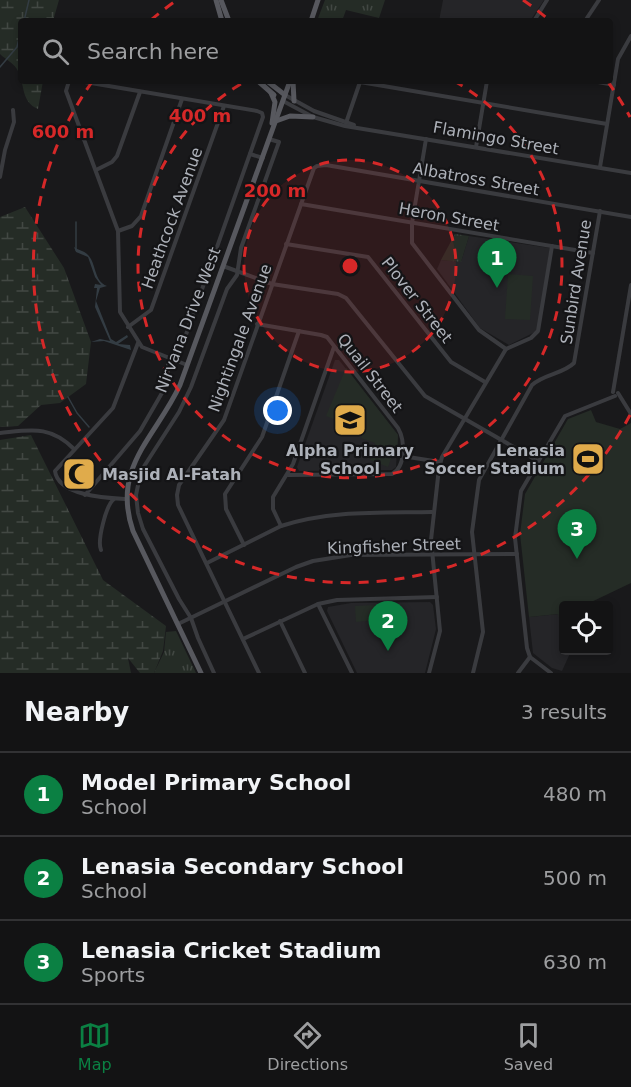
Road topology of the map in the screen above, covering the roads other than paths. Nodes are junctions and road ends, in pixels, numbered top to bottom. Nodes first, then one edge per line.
1 (216, 0) edge
2 (221, 0) edge
3 (318, 0) edge
4 (547, 0) edge
5 (599, 0) edge
6 (221, 18) edge
7 (228, 18) edge
8 (312, 18) edge
9 (536, 18) edge
10 (587, 18) edge
11 (631, 36) edge
12 (68, 84) edge
13 (96, 84) edge
14 (262, 84) edge
15 (269, 84) edge
16 (289, 84) edge
17 (291, 84) edge
18 (359, 84) edge
19 (372, 84) edge
20 (487, 84) edge
21 (608, 84) edge
22 (614, 85) junction
23 (140, 92) junction
24 (272, 93) junction
25 (284, 98) junction
26 (182, 99) junction
27 (294, 101) junction
28 (484, 103) junction
29 (224, 106) junction
30 (13, 110) dead end
31 (313, 117) junction
32 (276, 121) junction
33 (345, 124) junction
34 (607, 124) junction
35 (270, 136) junction
36 (426, 138) junction
37 (476, 147) junction
38 (250, 154) junction
39 (263, 158) junction
40 (318, 166) joint
41 (600, 167) junction
42 (96, 170) junction
43 (631, 173) edge
44 (0, 177) edge
45 (419, 181) junction
46 (300, 204) junction
47 (600, 212) junction
48 (631, 217) edge
49 (412, 223) junction
50 (118, 231) junction
51 (286, 244) junction
52 (552, 246) junction
53 (593, 253) junction
54 (223, 266) junction
55 (238, 271) junction
56 (272, 284) junction
57 (631, 285) edge
58 (257, 324) junction
59 (128, 327) junction
60 (299, 331) junction
61 (138, 343) junction
62 (334, 347) junction
63 (506, 349) junction
64 (170, 359) junction
65 (188, 365) junction
66 (485, 382) junction
67 (615, 394) junction
68 (631, 414) edge
69 (465, 420) junction
70 (0, 433) edge
71 (501, 440) junction
72 (74, 449) junction
73 (402, 456) junction
74 (538, 461) junction
75 (440, 462) junction
76 (288, 475) junction
77 (85, 495) junction
78 (114, 498) junction
79 (126, 499) junction
80 (432, 512) junction
81 (281, 526) junction
82 (244, 545) junction
83 (101, 550) dead end
84 (517, 554) junction
85 (432, 555) junction
86 (474, 555) junction
87 (207, 563) junction
88 (437, 597) junction
89 (225, 601) junction
90 (318, 604) junction
91 (191, 618) junction
92 (280, 621) junction
93 (178, 624) junction
94 (243, 639) junction
95 (530, 657) junction
96 (201, 673) edge
97 (214, 673) edge
98 (259, 673) edge
99 (305, 673) edge
100 (352, 673) edge
101 (429, 673) edge
102 (472, 673) edge
103 (518, 673) edge
104 (551, 673) edge

1 - 6 main road
2 - 7 main road
3 - 8 main road
4 - 9 street
5 - 10 street
11 - 22 street
12 - 42 street
13 - 23 street
14 - 24 main road
15 - 25 main road
16 - 25 main road, Nirvana Drive West
17 - 27 main road
18 - 33 street
19 - 28 street
20 - 28 street
21 - 22 street
22 - 34 street
23 - 26 street
23 - 42 street
24 - 25 main road
24 - 35 main road
25 - 27 street, Flamingo Street
25 - 31 street, Flamingo Street
25 - 32 main road, Nirvana Drive West
26 - 29 street
26 - 50 street
27 - 33 street, Flamingo Street
28 - 34 street
28 - 37 street
29 - 38 street
29 - 59 street, Heathcock Avenue
30 - 44 street
31 - 32 main road
31 - 33 street, Flamingo Street
32 - 35 main road, Nirvana Drive West
33 - 36 street, Flamingo Street
34 - 41 street
35 - 39 main road, Nirvana Drive West
35 - 55 street
36 - 37 street, Flamingo Street
36 - 45 street
37 - 41 street, Flamingo Street
38 - 39 street
38 - 64 street
39 - 54 main road, Nirvana Drive West
40 - 45 street, Albatross Street
40 - 46 street, Nightingale Avenue
41 - 43 street, Flamingo Street
42 - 50 street
45 - 47 street, Albatross Street
45 - 49 street
46 - 49 street, Heron Street
46 - 51 street, Nightingale Avenue
47 - 48 street, Albatross Street
47 - 53 street, Sunbird Avenue
49 - 52 street, Heron Street
49 - 63 street
50 - 59 street
51 - 56 street, Nightingale Avenue
51 - 66 street, Plover Street
52 - 53 street, Heron Street
52 - 63 street
53 - 71 street, Sunbird Avenue
54 - 55 street
54 - 65 main road, Nirvana Drive West
55 - 56 street
55 - 91 street
56 - 58 street, Nightingale Avenue
56 - 69 street
57 - 67 street
58 - 60 street, Quail Street
58 - 87 street, Nightingale Avenue
59 - 61 street
60 - 62 street, Quail Street
60 - 82 street
61 - 64 street
61 - 72 street
62 - 73 street, Quail Street
62 - 76 street
63 - 66 street
64 - 65 street
64 - 77 street
65 - 79 main road, Nirvana Drive West
66 - 69 street
67 - 68 street
67 - 74 street
69 - 71 street
69 - 75 street
70 - 72 street
71 - 74 street
71 - 86 street, Sunbird Avenue
72 - 77 street
73 - 75 street
73 - 76 street
74 - 84 street
75 - 80 street
76 - 81 street
77 - 78 street
78 - 79 street
78 - 83 street
79 - 93 main road, Nirvana Drive West
80 - 81 street
80 - 85 street
81 - 82 street
82 - 87 street
84 - 86 street, Kingfisher Street
84 - 95 street
85 - 86 street, Kingfisher Street
85 - 88 street
85 - 89 street, Kingfisher Street
86 - 102 street, Sunbird Avenue
87 - 89 street, Nightingale Avenue
88 - 90 street
88 - 101 street
89 - 91 street, Kingfisher Street
89 - 94 street, Nightingale Avenue
90 - 92 street
90 - 100 street
91 - 93 street, Kingfisher Street
91 - 97 street
92 - 94 street
92 - 99 street
93 - 96 main road, Nirvana Drive West
94 - 98 street, Nightingale Avenue
95 - 103 street
95 - 104 street

